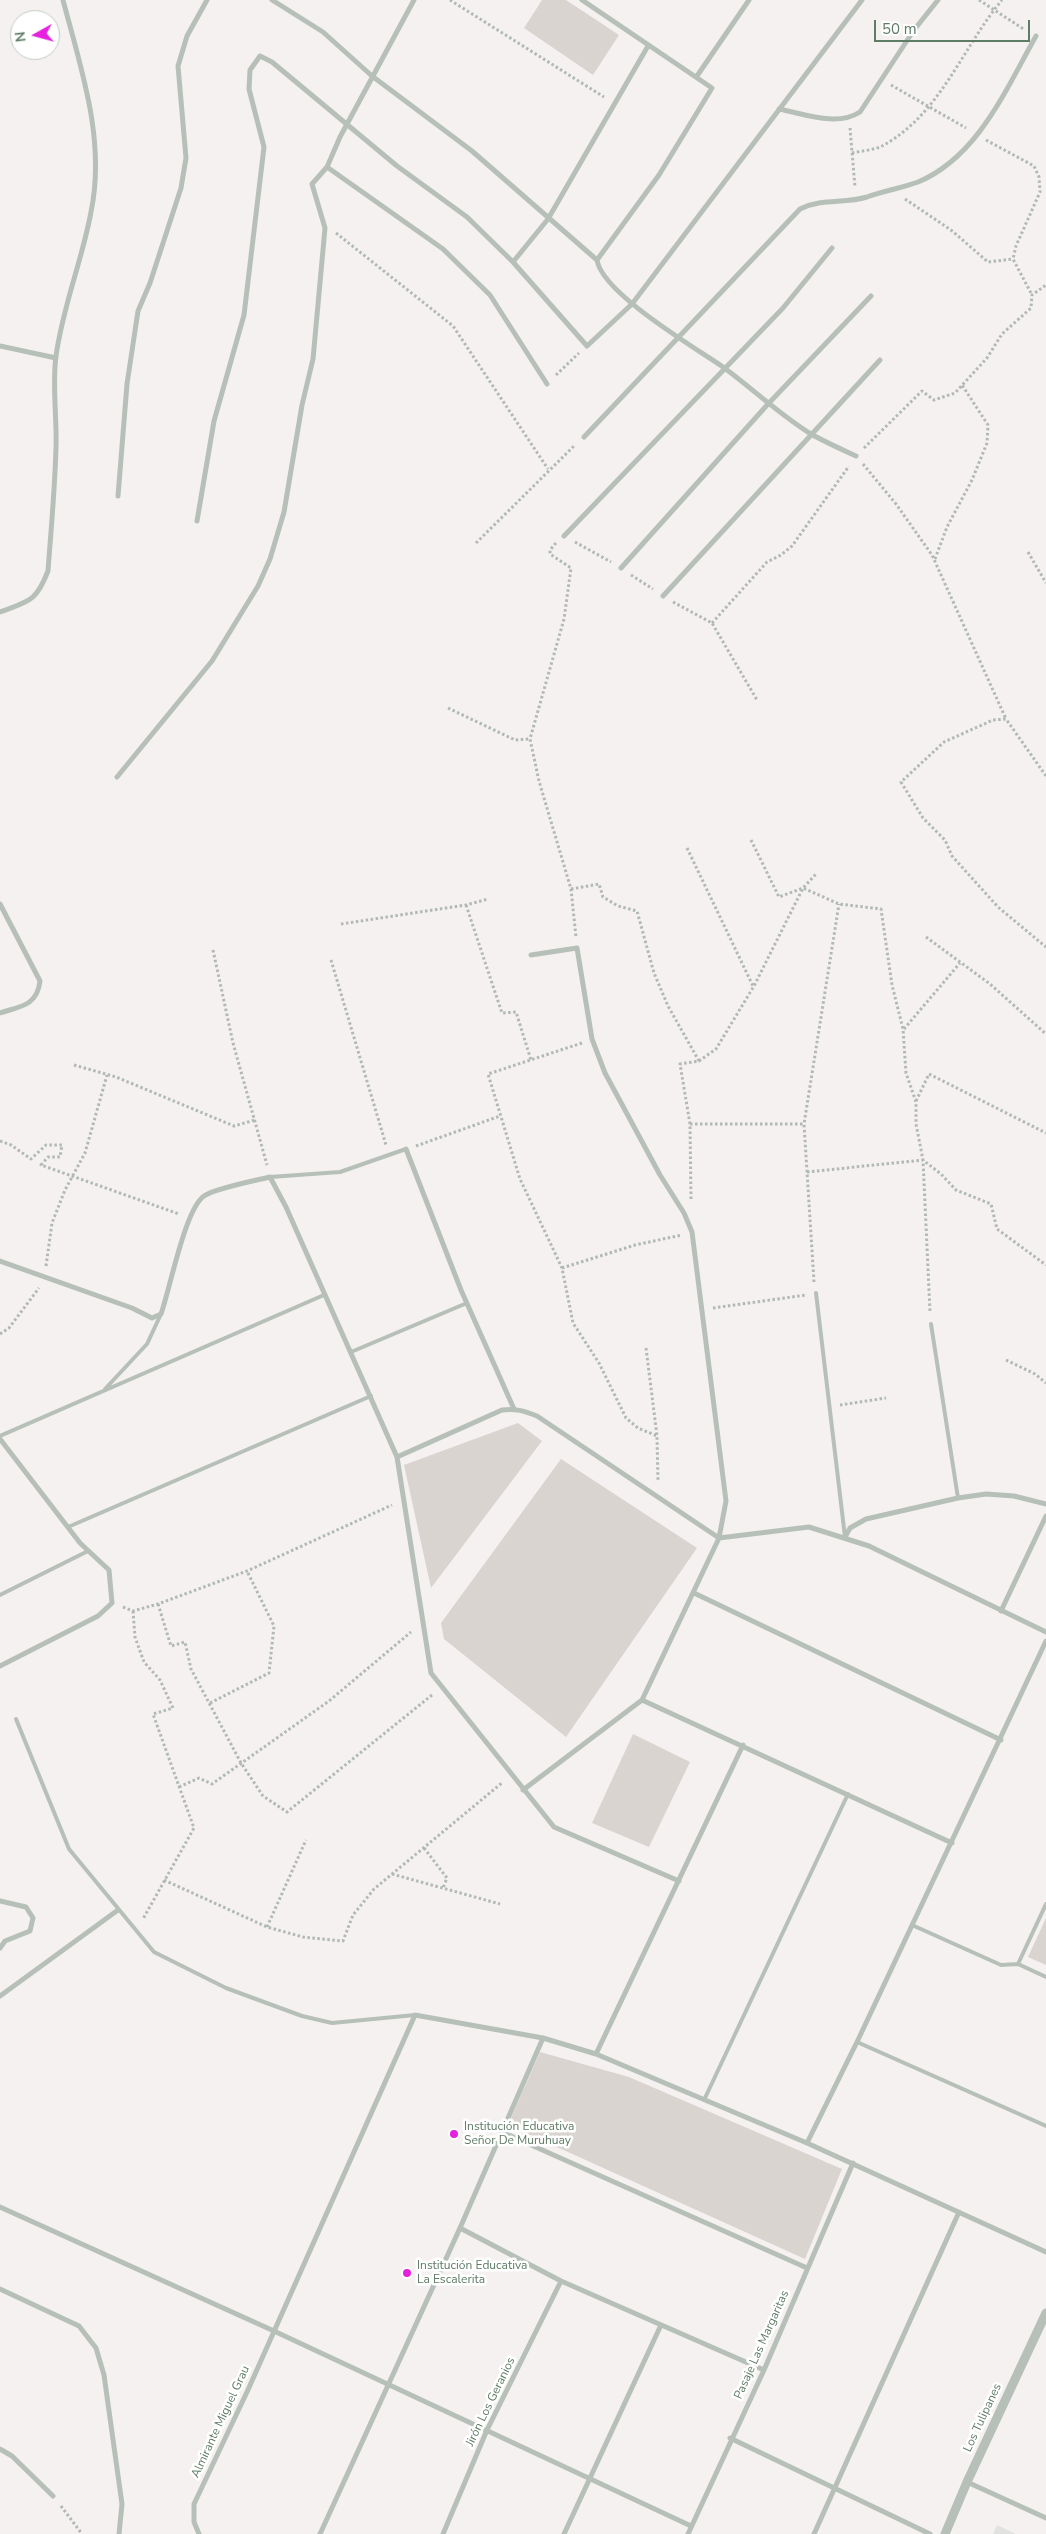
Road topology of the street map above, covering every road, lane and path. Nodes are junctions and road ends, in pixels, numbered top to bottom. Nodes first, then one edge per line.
1 (63, 0) edge
2 (207, 0) edge
3 (272, 0) edge
4 (414, 0) edge
5 (450, 0) edge
6 (582, 0) edge
7 (749, 0) edge
8 (862, 0) edge
9 (938, 0) edge
10 (980, 0) edge
11 (1002, 0) edge
12 (994, 10) junction
13 (1036, 36) joint
14 (648, 46) junction
15 (372, 76) junction
16 (697, 76) junction
17 (882, 80) junction
18 (614, 103) junction
19 (929, 107) junction
20 (779, 110) junction
21 (850, 119) junction
22 (347, 126) junction
23 (978, 135) junction
24 (852, 153) junction
25 (327, 167) junction
26 (892, 189) junction
27 (857, 200) junction
28 (548, 219) junction
29 (325, 228) junction
30 (832, 248) dead end
31 (1013, 259) junction
32 (598, 260) junction
33 (513, 262) junction
34 (1046, 285) edge
35 (1032, 295) junction
36 (871, 296) dead end
37 (632, 304) junction
38 (677, 337) junction
39 (0, 346) edge
40 (586, 346) junction
41 (56, 358) junction
42 (880, 360) dead end
43 (724, 368) junction
44 (547, 384) joint
45 (962, 385) junction
46 (768, 404) junction
47 (812, 434) junction
48 (584, 436) joint
49 (856, 456) junction
50 (548, 469) junction
51 (118, 496) dead end
52 (197, 521) dead end
53 (564, 536) joint
54 (476, 544) dead end
55 (1028, 552) dead end
56 (934, 560) junction
57 (621, 568) dead end
58 (1046, 583) edge
59 (663, 596) dead end
60 (0, 612) edge
61 (712, 623) dead end
62 (448, 708) dead end
63 (1006, 719) junction
64 (530, 739) junction
65 (1046, 776) edge
66 (117, 777) dead end
67 (751, 840) dead end
68 (687, 848) dead end
69 (816, 874) dead end
70 (804, 888) junction
71 (571, 889) junction
72 (488, 899) dead end
73 (0, 904) edge
74 (840, 904) junction
75 (466, 905) junction
76 (341, 924) dead end
77 (926, 937) dead end
78 (1046, 947) edge
79 (577, 948) junction
80 (213, 950) dead end
81 (531, 956) dead end
82 (331, 960) dead end
83 (960, 963) junction
84 (754, 986) junction
85 (0, 1013) edge
86 (903, 1029) junction
87 (1046, 1034) edge
88 (592, 1039) junction
89 (531, 1060) junction
90 (699, 1061) junction
91 (74, 1065) dead end
92 (107, 1075) junction
93 (916, 1102) junction
94 (500, 1116) junction
95 (255, 1120) junction
96 (690, 1124) junction
97 (804, 1124) junction
98 (1046, 1133) edge
99 (0, 1141) edge
100 (406, 1149) junction
101 (389, 1156) junction
102 (923, 1160) junction
103 (807, 1172) junction
104 (73, 1176) junction
105 (270, 1177) junction
106 (691, 1203) dead end
107 (190, 1218) junction
108 (692, 1232) junction
109 (0, 1261) edge
110 (1046, 1265) edge
111 (562, 1268) junction
112 (45, 1278) junction
113 (816, 1294) junction
114 (324, 1295) junction
115 (467, 1303) junction
116 (703, 1309) junction
117 (161, 1314) junction
118 (931, 1324) joint
119 (0, 1334) edge
120 (646, 1348) dead end
121 (351, 1352) junction
122 (1006, 1360) dead end
123 (1046, 1383) edge
124 (103, 1391) junction
125 (371, 1396) junction
126 (886, 1398) dead end
127 (829, 1406) junction
128 (514, 1408) junction
129 (658, 1436) junction
130 (0, 1438) edge
131 (397, 1457) junction
132 (658, 1497) junction
133 (958, 1498) junction
134 (404, 1500) junction
135 (1046, 1504) edge
136 (1046, 1516) edge
137 (68, 1527) junction
138 (845, 1536) junction
139 (719, 1538) junction
140 (88, 1551) junction
141 (247, 1571) junction
142 (694, 1593) junction
143 (0, 1595) edge
144 (112, 1603) junction
145 (158, 1604) junction
146 (133, 1611) junction
147 (1001, 1611) junction
148 (423, 1622) junction
149 (1046, 1632) edge
150 (1046, 1642) edge
151 (0, 1666) edge
152 (442, 1686) junction
153 (642, 1700) junction
154 (210, 1703) junction
155 (16, 1719) dead end
156 (1000, 1740) junction
157 (743, 1745) junction
158 (241, 1763) junction
159 (511, 1775) junction
160 (179, 1787) junction
161 (523, 1790) junction
162 (848, 1794) junction
163 (306, 1840) dead end
164 (952, 1843) junction
165 (424, 1848) junction
166 (392, 1874) junction
167 (164, 1880) junction
168 (680, 1881) junction
169 (443, 1888) junction
170 (0, 1901) edge
171 (500, 1904) dead end
172 (1046, 1904) edge
173 (118, 1910) junction
174 (912, 1924) junction
175 (267, 1927) junction
176 (136, 1931) junction
177 (0, 1948) edge
178 (1018, 1964) junction
179 (1046, 1977) edge
180 (0, 1996) edge
181 (415, 2015) junction
182 (543, 2038) junction
183 (857, 2042) junction
184 (596, 2054) junction
185 (705, 2098) junction
186 (1046, 2126) edge
187 (502, 2132) junction
188 (808, 2143) junction
189 (853, 2163) junction
190 (0, 2207) edge
191 (959, 2212) junction
192 (460, 2228) junction
193 (1046, 2252) edge
194 (807, 2268) junction
195 (562, 2281) junction
196 (0, 2289) edge
197 (1046, 2313) edge
198 (661, 2325) junction
199 (274, 2331) junction
200 (764, 2370) junction
201 (387, 2383) junction
202 (487, 2430) junction
203 (730, 2438) junction
204 (0, 2449) edge
205 (588, 2479) junction
206 (966, 2482) junction
207 (835, 2488) junction
208 (53, 2496) joint
209 (1046, 2518) edge
210 (691, 2526) junction
211 (82, 2534) edge
212 (120, 2534) edge
213 (199, 2534) edge
214 (320, 2534) edge
215 (443, 2534) edge
216 (564, 2534) edge
217 (688, 2534) edge
218 (814, 2534) edge
219 (930, 2534) edge
220 (945, 2534) edge

1 - 41 street
2 - 51 street
3 - 15 street
4 - 15 street
5 - 18 path
6 - 14 street
7 - 16 street
8 - 20 street
9 - 17 street
10 - 12 path
11 - 12 path
12 - 13 path
12 - 19 path
13 - 23 street
14 - 16 street
14 - 18 street
15 - 22 street
15 - 28 street
16 - 32 street
17 - 19 path
17 - 21 street
18 - 28 street
19 - 23 path
19 - 24 path
20 - 21 street
20 - 37 street
21 - 24 path
22 - 25 street
22 - 33 street
22 - 52 street
23 - 26 street
23 - 31 path
24 - 27 path
25 - 29 street
25 - 44 street
26 - 27 street
26 - 31 path
27 - 38 street
28 - 32 street
28 - 33 street
29 - 50 path
29 - 66 street
30 - 43 street
31 - 35 path
32 - 37 street
33 - 40 street
34 - 35 path
35 - 45 path
36 - 46 street
37 - 38 street
37 - 40 street
38 - 43 street
38 - 48 street
39 - 41 street
40 - 44 path
41 - 60 street
42 - 47 street
43 - 46 street
43 - 53 street
45 - 49 path
45 - 56 path
46 - 47 street
46 - 57 street
47 - 49 street
47 - 59 street
48 - 50 path
49 - 56 path
49 - 61 path
50 - 54 path
53 - 64 path
55 - 58 path
56 - 63 path
62 - 64 path
63 - 65 path
63 - 78 path
64 - 71 path
67 - 70 path
68 - 84 path
69 - 70 path
70 - 74 path
70 - 84 path
71 - 79 path
71 - 90 path
72 - 75 path
73 - 85 street
74 - 86 path
74 - 97 path
75 - 76 path
75 - 89 path
77 - 83 path
79 - 81 street
79 - 88 street
80 - 95 path
82 - 101 path
83 - 86 path
83 - 87 path
84 - 90 path
86 - 93 path
88 - 89 path
88 - 108 street
89 - 94 path
90 - 96 path
91 - 92 path
92 - 95 path
92 - 104 path
93 - 98 path
93 - 102 path
94 - 100 path
94 - 111 path
95 - 105 path
96 - 97 path
96 - 106 path
97 - 103 path
99 - 104 path
100 - 101 lane
100 - 115 street
101 - 105 lane
102 - 103 path
102 - 110 path
102 - 118 path
103 - 113 path
104 - 107 path
104 - 112 path
105 - 107 street
105 - 114 street
107 - 117 street
108 - 111 path
108 - 116 street
109 - 112 street
111 - 129 path
112 - 117 street
112 - 119 path
113 - 116 path
113 - 127 lane
114 - 121 street
114 - 124 lane
115 - 121 lane
115 - 128 street
116 - 139 street
117 - 124 lane
118 - 133 lane
120 - 129 path
121 - 125 street
122 - 123 path
124 - 130 lane
125 - 131 street
125 - 137 lane
126 - 127 path
127 - 138 lane
128 - 131 street
128 - 132 street
129 - 132 path
130 - 137 street
131 - 134 street
132 - 139 street
133 - 135 street
133 - 138 street
134 - 141 path
134 - 148 street
136 - 147 street
137 - 140 street
138 - 139 street
138 - 147 street
139 - 142 street
140 - 143 lane
140 - 144 street
141 - 145 path
141 - 154 path
142 - 153 street
142 - 156 street
144 - 146 path
144 - 151 street
145 - 146 path
145 - 154 path
146 - 160 path
147 - 149 street
148 - 152 street
148 - 158 path
150 - 156 street
152 - 158 path
152 - 159 street
153 - 157 street
153 - 161 street
154 - 158 path
155 - 173 lane
156 - 164 street
157 - 162 street
157 - 168 street
158 - 160 path
159 - 161 street
159 - 165 path
160 - 167 path
161 - 168 street
162 - 164 street
162 - 185 lane
163 - 175 path
164 - 174 street
165 - 166 path
165 - 169 path
166 - 169 path
166 - 175 path
167 - 175 path
167 - 176 path
168 - 184 street
169 - 171 path
170 - 177 street
172 - 178 lane
173 - 176 lane
173 - 180 street
174 - 178 lane
174 - 183 street
176 - 181 lane
178 - 179 lane
181 - 182 street
181 - 199 street, Almirante Miguel Grau
182 - 184 street
182 - 187 street
183 - 186 lane
183 - 188 street
184 - 185 street
185 - 188 street
187 - 192 street
187 - 194 street
188 - 189 street
189 - 191 street
189 - 194 street, Pasaje Las Margaritas
190 - 199 street
191 - 193 street
191 - 207 street
192 - 195 street
192 - 201 street
194 - 200 street, Pasaje Las Margaritas
195 - 198 street
195 - 202 street, Jirón Los Geranios
196 - 212 street
197 - 206 street, Los Tulipanes
198 - 200 street
198 - 205 street
199 - 201 street
199 - 213 street, Almirante Miguel Grau
200 - 203 street, Pasaje Las Margaritas
201 - 202 street
201 - 214 street
202 - 205 street
202 - 215 street, Jirón Los Geranios
203 - 207 street
203 - 210 street, Pasaje Las Margaritas
204 - 208 street
205 - 210 street
205 - 216 street
206 - 209 street
206 - 220 street, Los Tulipanes
207 - 218 street
207 - 219 street
208 - 211 path
210 - 217 street, Pasaje Las Margaritas

